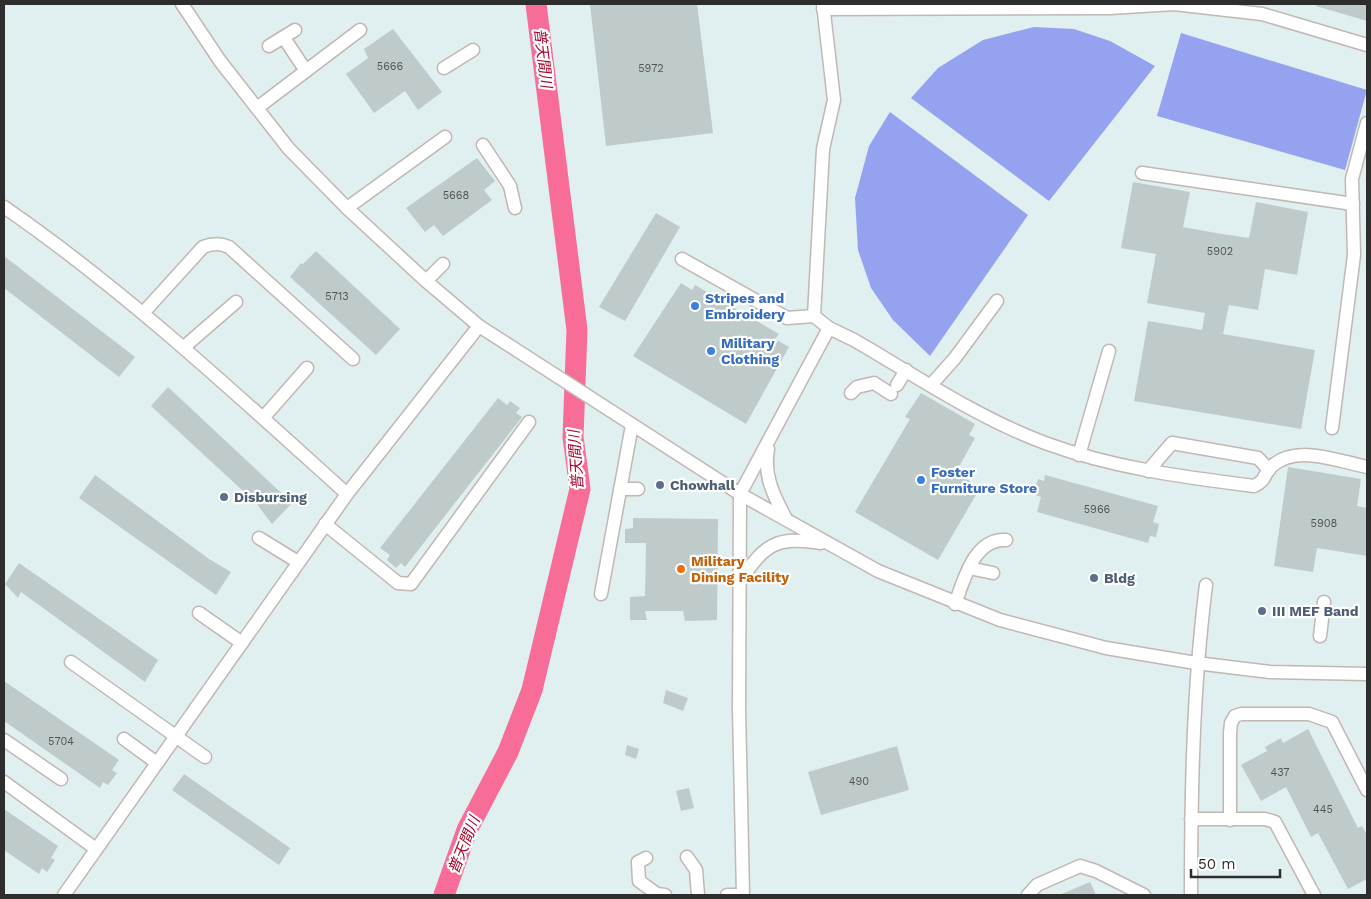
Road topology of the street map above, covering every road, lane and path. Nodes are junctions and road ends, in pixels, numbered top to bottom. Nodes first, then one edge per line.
1 (182, 4) edge
2 (823, 6) edge
3 (295, 30) dead end
4 (360, 30) dead end
5 (284, 38) junction
6 (1367, 45) edge
7 (269, 46) dead end
8 (474, 50) dead end
9 (444, 68) dead end
10 (306, 70) junction
11 (257, 108) junction
12 (1367, 123) edge
13 (445, 137) dead end
14 (483, 145) dead end
15 (1142, 173) dead end
16 (1353, 204) junction
17 (4, 207) edge
18 (347, 208) junction
19 (515, 208) dead end
20 (682, 259) dead end
21 (443, 264) dead end
22 (426, 281) junction
23 (997, 301) dead end
24 (236, 302) dead end
25 (144, 312) junction
26 (814, 316) junction
27 (479, 326) junction
28 (829, 328) junction
29 (184, 347) junction
30 (1109, 351) dead end
31 (353, 359) dead end
32 (307, 368) dead end
33 (906, 370) junction
34 (931, 385) junction
35 (851, 393) dead end
36 (263, 418) junction
37 (529, 422) dead end
38 (632, 425) junction
39 (1332, 428) dead end
40 (771, 437) junction
41 (1079, 454) junction
42 (1367, 466) edge
43 (1269, 470) junction
44 (1148, 471) junction
45 (620, 489) junction
46 (638, 489) dead end
47 (347, 494) junction
48 (740, 494) junction
49 (787, 520) junction
50 (325, 524) junction
51 (259, 538) dead end
52 (1006, 540) dead end
53 (831, 545) junction
54 (298, 562) junction
55 (969, 568) junction
56 (993, 573) dead end
57 (740, 581) junction
58 (1206, 585) dead end
59 (601, 594) dead end
60 (1324, 602) dead end
61 (955, 604) junction
62 (198, 612) dead end
63 (1320, 636) dead end
64 (242, 643) junction
65 (71, 662) dead end
66 (1196, 663) junction
67 (1367, 674) edge
68 (175, 737) junction
69 (124, 739) dead end
70 (4, 740) edge
71 (205, 757) dead end
72 (157, 763) junction
73 (61, 780) dead end
74 (4, 782) edge
75 (1367, 790) edge
76 (1191, 819) junction
77 (1230, 820) junction
78 (96, 849) junction
79 (687, 857) dead end
80 (646, 858) dead end
81 (64, 895) edge
82 (665, 895) edge
83 (698, 895) edge
84 (727, 895) edge
85 (743, 895) edge
86 (1028, 895) edge
87 (1144, 895) edge
88 (1191, 895) edge
89 (1314, 895) edge

1 - 11 lane
2 - 6 lane
2 - 26 lane
3 - 5 lane
4 - 10 lane
5 - 7 lane
5 - 10 lane
8 - 9 lane
10 - 11 lane
11 - 18 lane
12 - 16 lane
13 - 18 lane
14 - 19 lane
15 - 16 lane
16 - 39 lane
17 - 25 lane
18 - 22 lane
20 - 26 lane
21 - 22 lane
22 - 27 lane
23 - 34 lane
24 - 29 lane
25 - 29 lane
25 - 31 lane
26 - 28 lane
27 - 38 lane
27 - 47 lane
28 - 33 lane
28 - 40 lane
29 - 36 lane
30 - 41 lane
32 - 36 lane
33 - 34 lane
33 - 35 lane
34 - 41 lane
36 - 47 lane
37 - 50 lane
38 - 45 lane
38 - 48 lane
40 - 48 lane
40 - 49 lane
41 - 44 lane
42 - 43 lane
43 - 44 lane
43 - 44 lane
45 - 46 lane
45 - 59 lane
47 - 50 lane
48 - 49 lane
48 - 57 lane
49 - 53 lane
50 - 54 lane
51 - 54 lane
52 - 55 lane
53 - 57 lane
53 - 61 lane
54 - 64 lane
55 - 56 lane
55 - 61 lane
57 - 85 lane
58 - 66 lane
60 - 63 lane
61 - 66 lane
62 - 64 lane
64 - 68 lane
65 - 68 lane
66 - 67 lane
66 - 76 lane
68 - 71 lane
68 - 72 lane
69 - 72 lane
70 - 73 lane
72 - 78 lane
74 - 78 lane
75 - 77 lane
76 - 77 lane
76 - 88 lane
77 - 89 lane
78 - 81 lane
79 - 83 lane
80 - 82 lane
84 - 85 lane
86 - 87 lane

